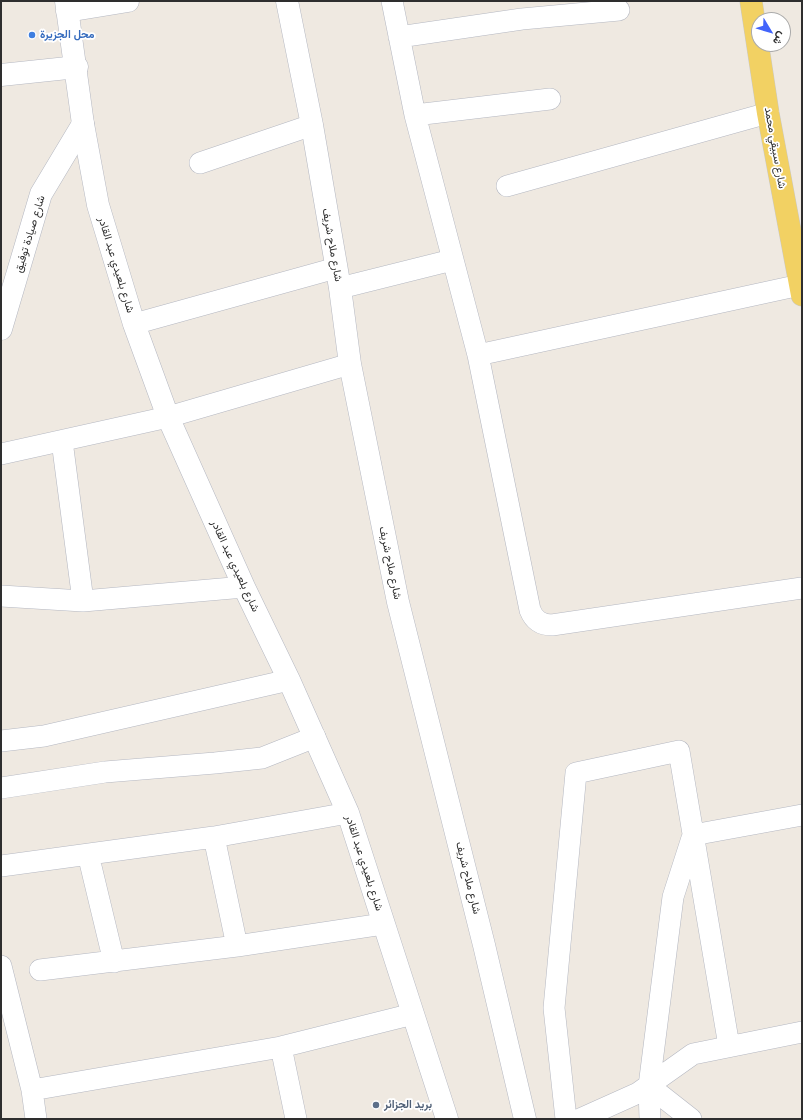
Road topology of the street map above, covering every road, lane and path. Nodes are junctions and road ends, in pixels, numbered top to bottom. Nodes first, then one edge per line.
1 (128, 1) edge
2 (287, 1) edge
3 (392, 1) edge
4 (751, 1) edge
5 (67, 6) edge
6 (619, 10) dead end
7 (399, 37) junction
8 (77, 67) junction
9 (1, 75) edge
10 (550, 99) dead end
11 (768, 113) junction
12 (415, 115) junction
13 (83, 124) junction
14 (312, 125) junction
15 (200, 163) dead end
16 (507, 186) dead end
17 (797, 246) edge
18 (452, 260) junction
19 (338, 278) junction
20 (801, 290) edge
21 (134, 324) junction
22 (1, 329) edge
23 (478, 355) junction
24 (350, 364) junction
25 (168, 417) junction
26 (62, 441) junction
27 (1, 454) edge
28 (244, 587) junction
29 (802, 588) edge
30 (1, 596) edge
31 (83, 601) junction
32 (289, 680) junction
33 (315, 737) junction
34 (1, 741) edge
35 (1, 788) edge
36 (348, 813) junction
37 (802, 815) edge
38 (214, 836) junction
39 (693, 836) junction
40 (88, 854) junction
41 (1, 866) edge
42 (383, 924) junction
43 (237, 946) junction
44 (114, 962) junction
45 (1, 966) edge
46 (40, 970) dead end
47 (413, 1014) junction
48 (802, 1032) edge
49 (730, 1046) junction
50 (281, 1047) junction
51 (649, 1086) junction
52 (32, 1090) junction
53 (36, 1119) edge
54 (296, 1119) edge
55 (447, 1119) edge
56 (526, 1119) edge
57 (566, 1119) edge
58 (580, 1119) edge
59 (650, 1119) edge
60 (691, 1119) edge

1 - 5 street
2 - 14 street, شارع ملاح شريف
3 - 7 street
4 - 11 main road, شارع سبيقي محمد
5 - 8 street, شارع بلعيدي عبد القادر
6 - 7 street
7 - 12 street
8 - 9 street
8 - 13 street, شارع بلعيدي عبد القادر
10 - 12 street
11 - 16 street
11 - 17 main road, شارع سبيقي محمد
12 - 18 street
13 - 21 street, شارع بلعيدي عبد القادر
13 - 22 street, شارع صيادة توفيق
14 - 15 street
14 - 19 street, شارع ملاح شريف
17 - 20 main road, شارع سبيقي محمد
18 - 19 street
18 - 23 street
19 - 21 street
19 - 24 street, شارع ملاح شريف
20 - 23 street
21 - 25 street, شارع بلعيدي عبد القادر
23 - 29 street
24 - 25 street
24 - 56 street, شارع ملاح شريف
25 - 26 street
25 - 28 street, شارع بلعيدي عبد القادر
26 - 27 street
26 - 31 street
28 - 31 street
28 - 32 street, شارع بلعيدي عبد القادر
30 - 31 street
32 - 33 street, شارع بلعيدي عبد القادر
32 - 34 street
33 - 35 street
33 - 36 street, شارع بلعيدي عبد القادر
36 - 38 street
36 - 42 street, شارع بلعيدي عبد القادر
37 - 39 street
38 - 40 street
38 - 43 street
39 - 49 street
39 - 51 street
39 - 57 street
40 - 41 street
40 - 44 street
42 - 43 street
42 - 47 street, شارع بلعيدي عبد القادر
43 - 44 street
44 - 46 street
45 - 52 street
47 - 50 street
47 - 55 street, شارع بلعيدي عبد القادر
48 - 49 street
49 - 51 street
50 - 52 street
50 - 54 street
51 - 58 street
51 - 59 street
51 - 60 street
52 - 53 street

